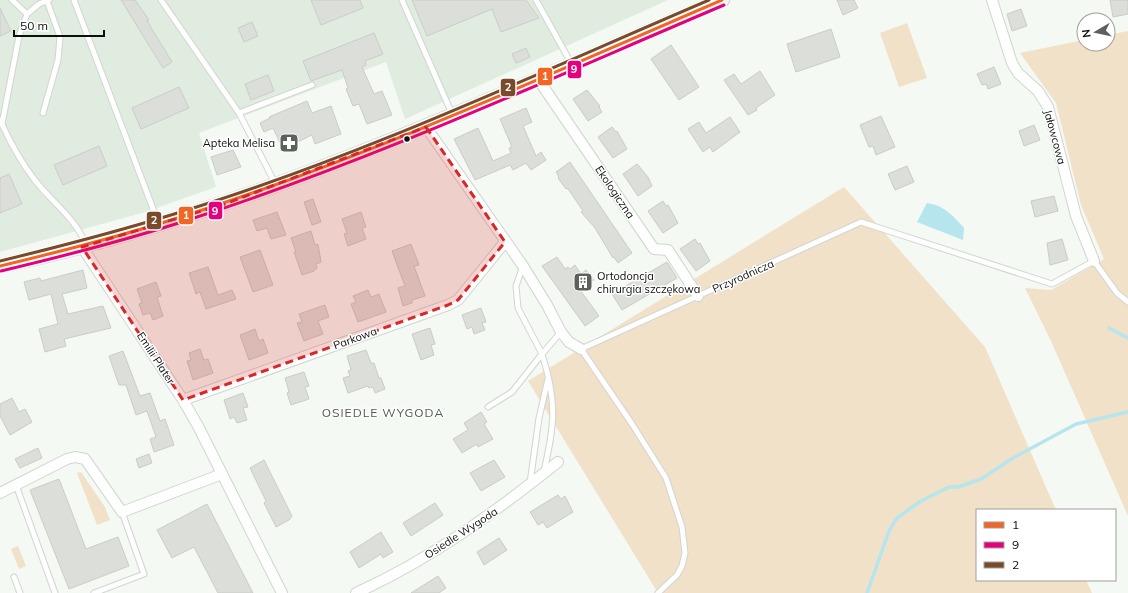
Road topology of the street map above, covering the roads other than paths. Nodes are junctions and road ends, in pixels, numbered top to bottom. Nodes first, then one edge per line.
1 (12, 0) edge
2 (48, 0) edge
3 (74, 0) edge
4 (161, 0) edge
5 (402, 0) edge
6 (536, 0) edge
7 (722, 0) edge
8 (992, 0) edge
9 (27, 14) junction
10 (572, 64) junction
11 (538, 79) junction
12 (312, 85) dead end
13 (43, 113) dead end
14 (239, 113) junction
15 (452, 115) junction
16 (1, 122) edge
17 (426, 127) junction
18 (276, 186) junction
19 (159, 225) junction
20 (505, 242) junction
21 (84, 246) junction
22 (1094, 261) junction
23 (0, 266) edge
24 (523, 266) junction
25 (698, 296) junction
26 (1128, 302) edge
27 (561, 332) junction
28 (581, 349) junction
29 (542, 354) junction
30 (548, 376) junction
31 (183, 400) junction
32 (488, 407) dead end
33 (558, 462) dead end
34 (544, 473) junction
35 (222, 474) junction
36 (530, 484) junction
37 (16, 485) junction
38 (0, 492) edge
39 (122, 512) junction
40 (14, 577) dead end
41 (20, 593) edge
42 (55, 593) edge
43 (94, 593) edge
44 (282, 593) edge
45 (356, 593) edge
46 (658, 593) edge

1 - 9 lane
2 - 9 lane
2 - 13 lane
3 - 19 lane
4 - 14 lane
5 - 15 lane
6 - 10 lane
7 - 10 main road
8 - 22 street, Jałowcowa
9 - 16 lane
10 - 11 main road
11 - 15 main road
11 - 25 street, Ekologiczna
12 - 14 lane
14 - 18 lane
15 - 17 main road
16 - 21 lane
17 - 18 main road
17 - 20 street
18 - 19 main road
19 - 21 main road
20 - 24 street
20 - 31 street, Parkowa
21 - 23 main road
21 - 31 street, Emilii Plater
22 - 25 lane, Przyrodnicza
22 - 26 lane
24 - 27 street
24 - 29 lane
25 - 28 lane, Przyrodnicza
27 - 28 street
27 - 29 lane
28 - 46 lane
29 - 30 lane
29 - 32 lane
30 - 34 lane
30 - 36 lane
31 - 35 street, Emilii Plater
33 - 34 street, Osiedle Wygoda
34 - 36 street, Osiedle Wygoda
35 - 39 street
35 - 44 street, Emilii Plater
36 - 45 street, Osiedle Wygoda
37 - 38 street
37 - 39 street
37 - 42 lane
39 - 43 lane
40 - 41 lane

